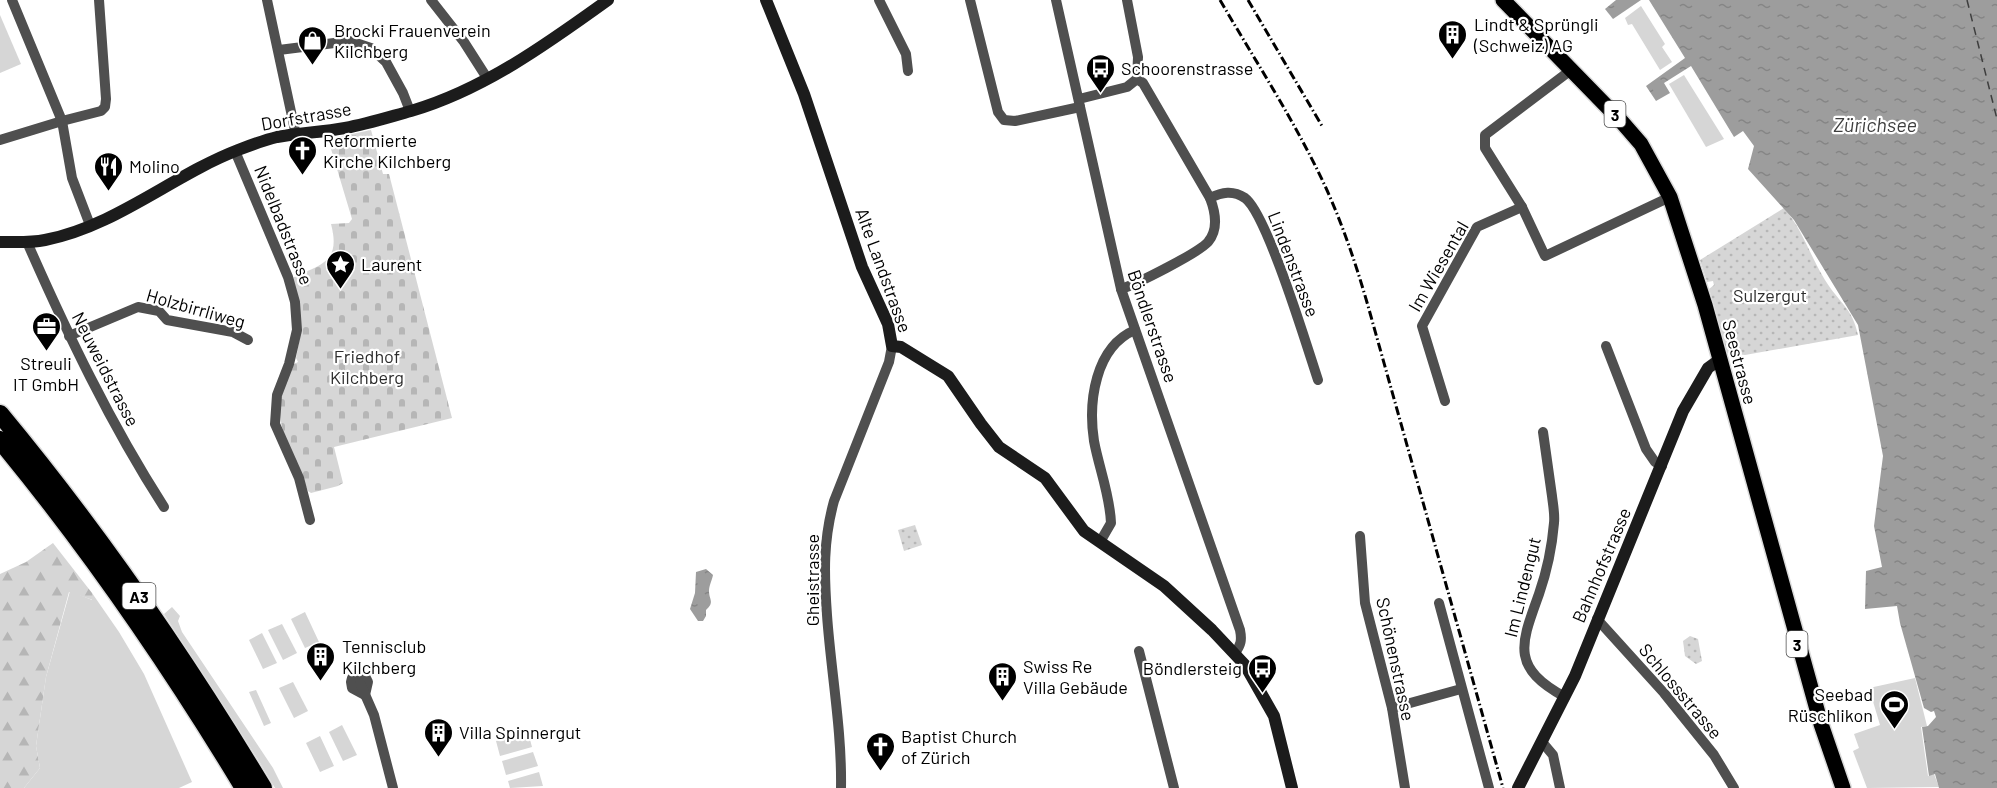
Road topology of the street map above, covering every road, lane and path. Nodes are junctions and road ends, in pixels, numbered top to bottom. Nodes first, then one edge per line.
1 (12, 0) edge
2 (99, 0) edge
3 (267, 0) edge
4 (431, 0) edge
5 (608, 0) edge
6 (766, 0) edge
7 (879, 0) edge
8 (970, 0) edge
9 (1056, 0) edge
10 (1127, 0) edge
11 (1503, 0) edge
12 (279, 50) junction
13 (1571, 70) junction
14 (908, 71) dead end
15 (487, 78) junction
16 (1137, 79) junction
17 (1079, 103) junction
18 (410, 111) junction
19 (62, 121) junction
20 (296, 135) junction
21 (0, 140) edge
22 (235, 151) junction
23 (1670, 197) junction
24 (1210, 198) junction
25 (1522, 207) junction
26 (90, 225) junction
27 (0, 242) edge
28 (27, 242) junction
29 (1121, 290) junction
30 (1135, 330) junction
31 (69, 336) junction
32 (248, 340) dead end
33 (892, 346) junction
34 (1606, 346) dead end
35 (1719, 360) junction
36 (1318, 380) dead end
37 (1445, 401) dead end
38 (0, 414) edge
39 (1543, 432) dead end
40 (0, 440) edge
41 (1662, 466) junction
42 (164, 507) dead end
43 (310, 520) dead end
44 (1360, 536) dead end
45 (1100, 542) junction
46 (1438, 603) dead end
47 (1597, 619) junction
48 (1139, 651) dead end
49 (1235, 653) junction
50 (360, 683) dead end
51 (1461, 689) junction
52 (1565, 697) junction
53 (1392, 708) junction
54 (1542, 742) junction
55 (244, 788) edge
56 (263, 788) edge
57 (393, 788) edge
58 (841, 788) edge
59 (1174, 788) edge
60 (1292, 788) edge
61 (1405, 788) edge
62 (1489, 788) edge
63 (1518, 788) edge
64 (1560, 788) edge
65 (1734, 788) edge
66 (1843, 788) edge

1 - 19 street
2 - 19 street
3 - 12 street
4 - 15 street
5 - 15 street, Dorfstrasse
6 - 33 street, Alte Landstrasse
7 - 14 street
8 - 17 street
9 - 17 street, Böndlerstrasse
10 - 16 street
11 - 13 main road, Seestrasse / 3
12 - 18 street
12 - 20 street
13 - 23 main road, Seestrasse / 3
13 - 25 street
15 - 18 street, Dorfstrasse
16 - 17 street
16 - 24 street
17 - 29 street, Böndlerstrasse
18 - 20 street, Dorfstrasse
19 - 21 street
19 - 26 street
20 - 22 street, Dorfstrasse
22 - 26 street, Dorfstrasse
22 - 43 street, Nidelbadstrasse
23 - 25 street
23 - 35 main road, Seestrasse / 3
24 - 29 street
24 - 36 street, Lindenstrasse
25 - 37 street, Im Wiesental
26 - 28 street, Dorfstrasse
27 - 28 street, Dorfstrasse
28 - 31 street, Neuweidstrasse
29 - 30 street, Böndlerstrasse
30 - 45 street
30 - 49 street, Böndlerstrasse
31 - 32 street, Holzbirrliweg
31 - 42 street, Neuweidstrasse
33 - 45 street, Alte Landstrasse
33 - 58 street, Gheistrasse
34 - 41 street
35 - 41 street, Bahnhofstrasse
35 - 66 main road, Seestrasse / 3
38 - 56 highway, A3
39 - 52 street, Im Lindengut
40 - 55 highway, A3
41 - 47 street, Bahnhofstrasse
44 - 53 street, Schönenstrasse
45 - 49 street, Alte Landstrasse
46 - 51 street
47 - 52 street, Bahnhofstrasse
47 - 65 street, Schlossstrasse
48 - 59 street
49 - 60 street, Alte Landstrasse
50 - 57 street
51 - 53 street
51 - 62 street
52 - 54 street, Bahnhofstrasse
53 - 61 street, Schönenstrasse
54 - 63 street
54 - 64 street

